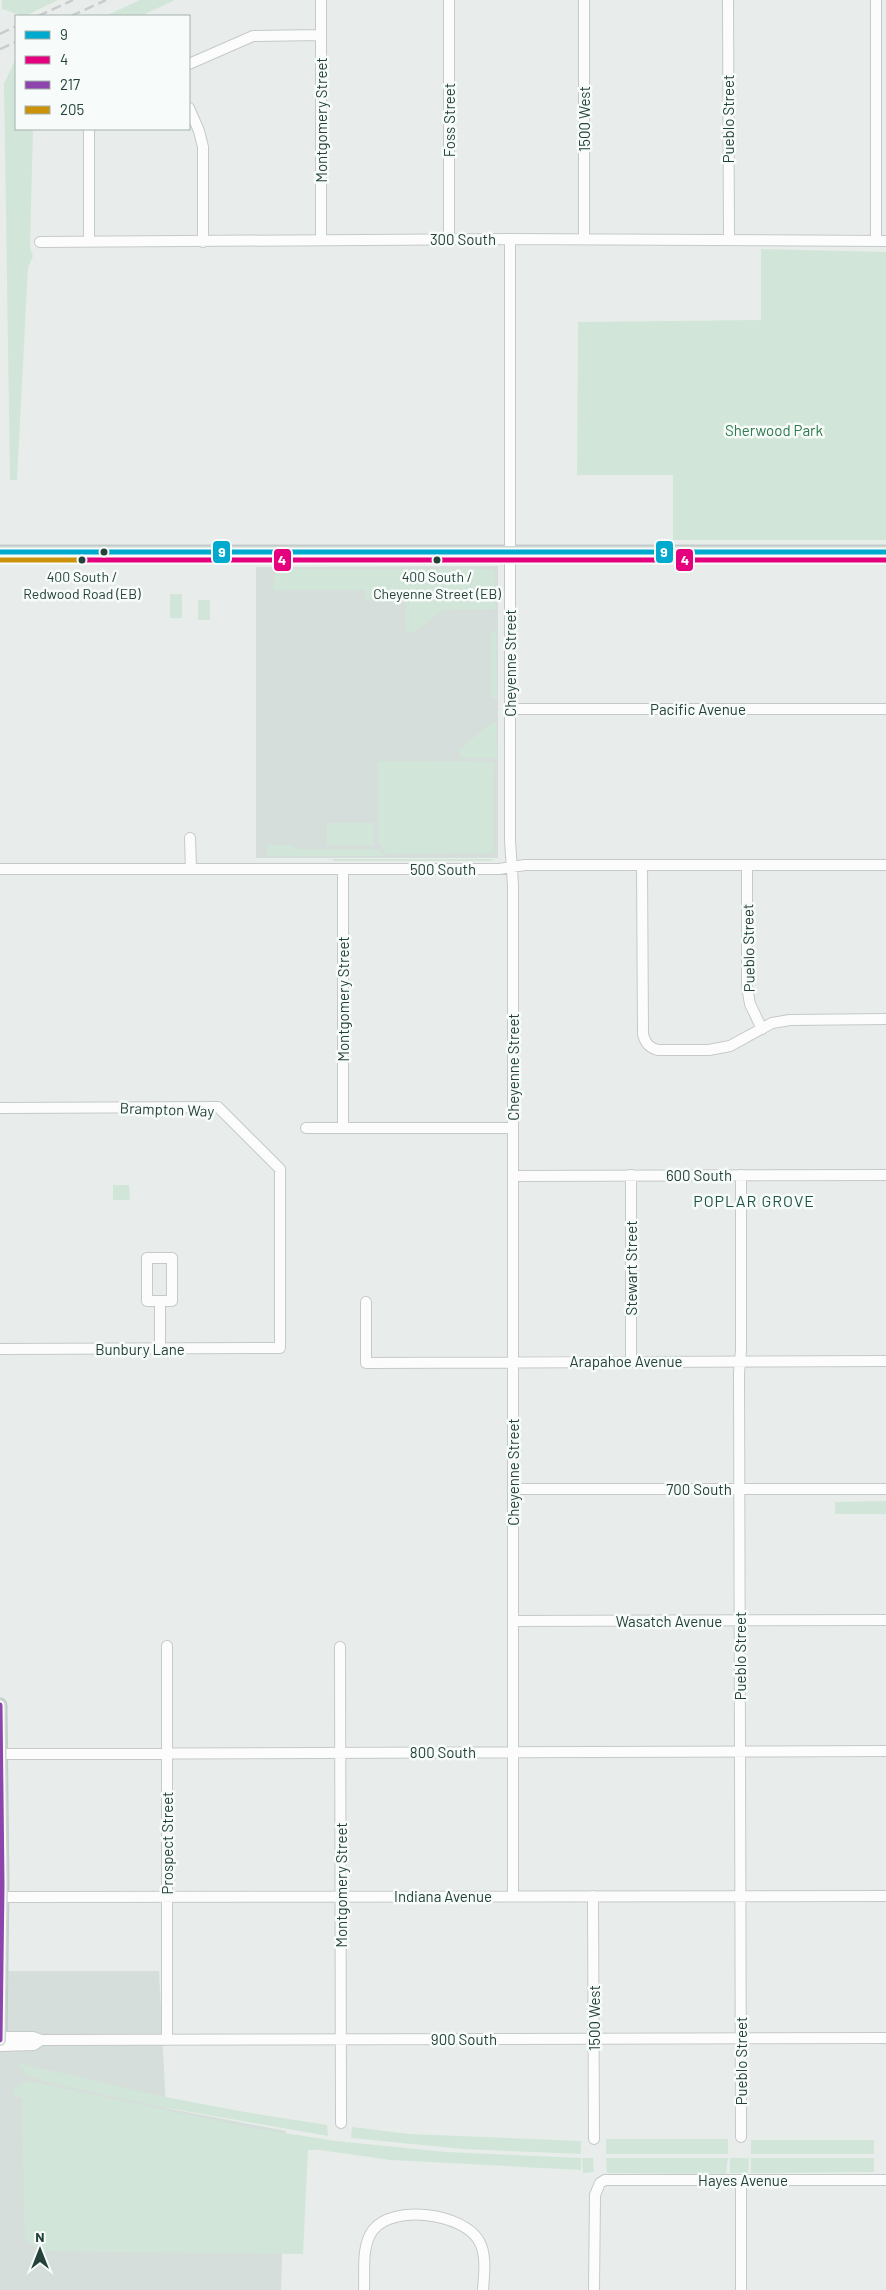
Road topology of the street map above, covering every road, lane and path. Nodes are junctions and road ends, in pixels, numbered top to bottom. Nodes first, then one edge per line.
1 (321, 0) edge
2 (449, 0) edge
3 (584, 0) edge
4 (728, 0) edge
5 (876, 0) edge
6 (321, 35) junction
7 (190, 64) edge
8 (190, 110) edge
9 (89, 130) edge
10 (729, 238) junction
11 (449, 239) junction
12 (510, 239) junction
13 (584, 239) junction
14 (321, 240) junction
15 (881, 241) edge
16 (40, 242) dead end
17 (89, 242) junction
18 (203, 242) junction
19 (0, 552) edge
20 (510, 552) junction
21 (886, 552) edge
22 (510, 709) junction
23 (886, 709) edge
24 (190, 838) dead end
25 (642, 865) junction
26 (747, 865) junction
27 (886, 865) edge
28 (511, 868) junction
29 (0, 869) edge
30 (191, 869) junction
31 (343, 869) junction
32 (886, 1019) edge
33 (762, 1029) junction
34 (0, 1108) edge
35 (306, 1128) dead end
36 (343, 1128) junction
37 (513, 1128) junction
38 (631, 1175) junction
39 (741, 1175) junction
40 (886, 1175) edge
41 (513, 1176) junction
42 (160, 1302) junction
43 (366, 1302) dead end
44 (280, 1348) joint
45 (0, 1349) edge
46 (160, 1349) junction
47 (631, 1361) junction
48 (740, 1361) junction
49 (886, 1361) edge
50 (513, 1362) junction
51 (740, 1488) junction
52 (886, 1488) edge
53 (513, 1489) junction
54 (740, 1620) junction
55 (886, 1620) edge
56 (513, 1621) junction
57 (167, 1646) dead end
58 (340, 1647) dead end
59 (0, 1705) edge
60 (740, 1751) junction
61 (886, 1751) edge
62 (513, 1752) junction
63 (167, 1753) junction
64 (340, 1753) junction
65 (1, 1754) edge
66 (513, 1896) junction
67 (593, 1896) junction
68 (740, 1896) junction
69 (886, 1896) edge
70 (1, 1897) edge
71 (167, 1897) junction
72 (341, 1897) junction
73 (886, 2038) edge
74 (0, 2039) edge
75 (594, 2039) junction
76 (741, 2039) junction
77 (41, 2040) junction
78 (167, 2040) junction
79 (341, 2040) junction
80 (0, 2046) edge
81 (341, 2123) dead end
82 (741, 2137) dead end
83 (594, 2139) dead end
84 (741, 2180) junction
85 (886, 2180) edge
86 (364, 2290) edge
87 (483, 2290) edge
88 (594, 2290) edge
89 (741, 2290) edge

1 - 6 street, Montgomery Street
2 - 11 street, Foss Street
3 - 13 street, 1500 West
4 - 10 street, Pueblo Street
5 - 15 street
6 - 7 street
6 - 14 street, Montgomery Street
8 - 18 street
9 - 17 street
10 - 13 street, 300 South
10 - 15 street, 300 South
11 - 12 street, 300 South
11 - 14 street, 300 South
12 - 13 street, 300 South
12 - 20 street, Cheyenne Street
14 - 18 street, 300 South
16 - 17 street, 300 South
17 - 18 street, 300 South
19 - 20 main road
20 - 21 main road
20 - 22 street, Cheyenne Street
22 - 23 street, Pacific Avenue
22 - 28 street, Cheyenne Street
24 - 30 street
25 - 26 street, 500 South
25 - 28 street, 500 South
25 - 33 street
26 - 27 street, 500 South
26 - 33 street, Pueblo Street
28 - 31 street, 500 South
28 - 37 street, Cheyenne Street
29 - 30 street, 500 South
30 - 31 street, 500 South
31 - 36 street, Montgomery Street
32 - 33 street
34 - 44 street, Brampton Way
35 - 36 street
36 - 37 street
37 - 41 street, Cheyenne Street
38 - 39 street, 600 South
38 - 41 street, 600 South
38 - 47 street, Stewart Street
39 - 40 street, 600 South
39 - 48 street, Pueblo Street
41 - 50 street, Cheyenne Street
42 - 42 street
42 - 46 street
43 - 50 street, Arapahoe Avenue
44 - 46 street, Bunbury Lane
45 - 46 street, Bunbury Lane
47 - 48 street, Arapahoe Avenue
47 - 50 street, Arapahoe Avenue
48 - 49 street, Arapahoe Avenue
48 - 51 street, Pueblo Street
50 - 53 street, Cheyenne Street
51 - 52 street, 700 South
51 - 53 street, 700 South
51 - 54 street, Pueblo Street
53 - 56 street, Cheyenne Street
54 - 55 street, Wasatch Avenue
54 - 56 street, Wasatch Avenue
54 - 60 street, Pueblo Street
56 - 62 street, Cheyenne Street
57 - 63 street, Prospect Street
58 - 64 street, Montgomery Street
59 - 65 main road
60 - 61 street, 800 South
60 - 62 street, 800 South
60 - 68 street, Pueblo Street
62 - 64 street, 800 South
62 - 66 street, Cheyenne Street
63 - 64 street, 800 South
63 - 65 street, 800 South
63 - 71 street, Prospect Street
64 - 72 street, Montgomery Street
65 - 70 main road
66 - 67 street, Indiana Avenue
66 - 72 street, Indiana Avenue
67 - 68 street, Indiana Avenue
67 - 75 street, 1500 West
68 - 69 street, Indiana Avenue
68 - 76 street, Pueblo Street
70 - 71 street, Indiana Avenue
70 - 74 main road
71 - 72 street, Indiana Avenue
71 - 78 street, Prospect Street
72 - 79 street, Montgomery Street
73 - 76 street, 900 South
74 - 77 street, 900 South
75 - 76 street, 900 South
75 - 79 street, 900 South
75 - 83 street, 1500 West
76 - 82 street, Pueblo Street
77 - 78 street, 900 South
77 - 80 street, 900 South
78 - 79 street, 900 South
79 - 81 street, Montgomery Street
84 - 85 street, Hayes Avenue
84 - 88 street, Hayes Avenue
84 - 89 street
86 - 87 street

